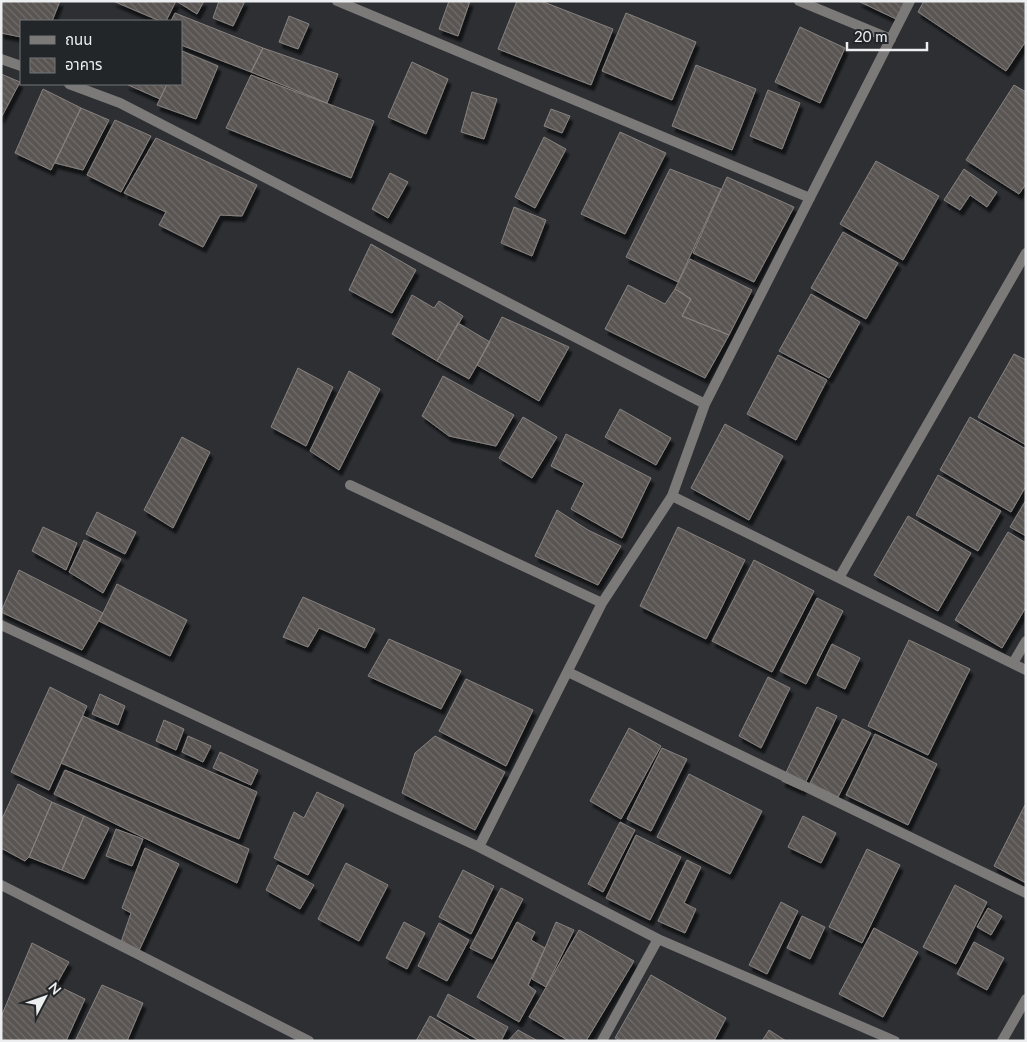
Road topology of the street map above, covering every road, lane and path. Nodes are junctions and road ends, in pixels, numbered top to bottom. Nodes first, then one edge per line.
1 (337, 1) edge
2 (799, 1) edge
3 (910, 1) edge
4 (891, 39) junction
5 (1, 59) edge
6 (20, 66) edge
7 (72, 85) edge
8 (810, 198) junction
9 (1026, 253) edge
10 (705, 404) junction
11 (350, 485) dead end
12 (672, 496) junction
13 (839, 578) junction
14 (602, 603) junction
15 (1, 625) edge
16 (1026, 641) edge
17 (1013, 664) junction
18 (1026, 670) edge
19 (568, 672) junction
20 (479, 847) junction
21 (1, 885) edge
22 (1026, 893) edge
23 (658, 939) junction
24 (1026, 999) edge
25 (308, 1041) edge
26 (602, 1041) edge
27 (895, 1041) edge
28 (1002, 1041) edge

1 - 8 street
2 - 4 street
3 - 4 street
4 - 8 street
5 - 6 street
7 - 10 street
8 - 10 street
9 - 13 street
10 - 12 street
11 - 14 street
12 - 13 street
12 - 14 street
13 - 17 street
14 - 19 street
15 - 20 street
16 - 17 street
17 - 18 street
19 - 20 street
19 - 22 street
20 - 23 street
21 - 25 street
23 - 26 street
23 - 27 street
24 - 28 street

